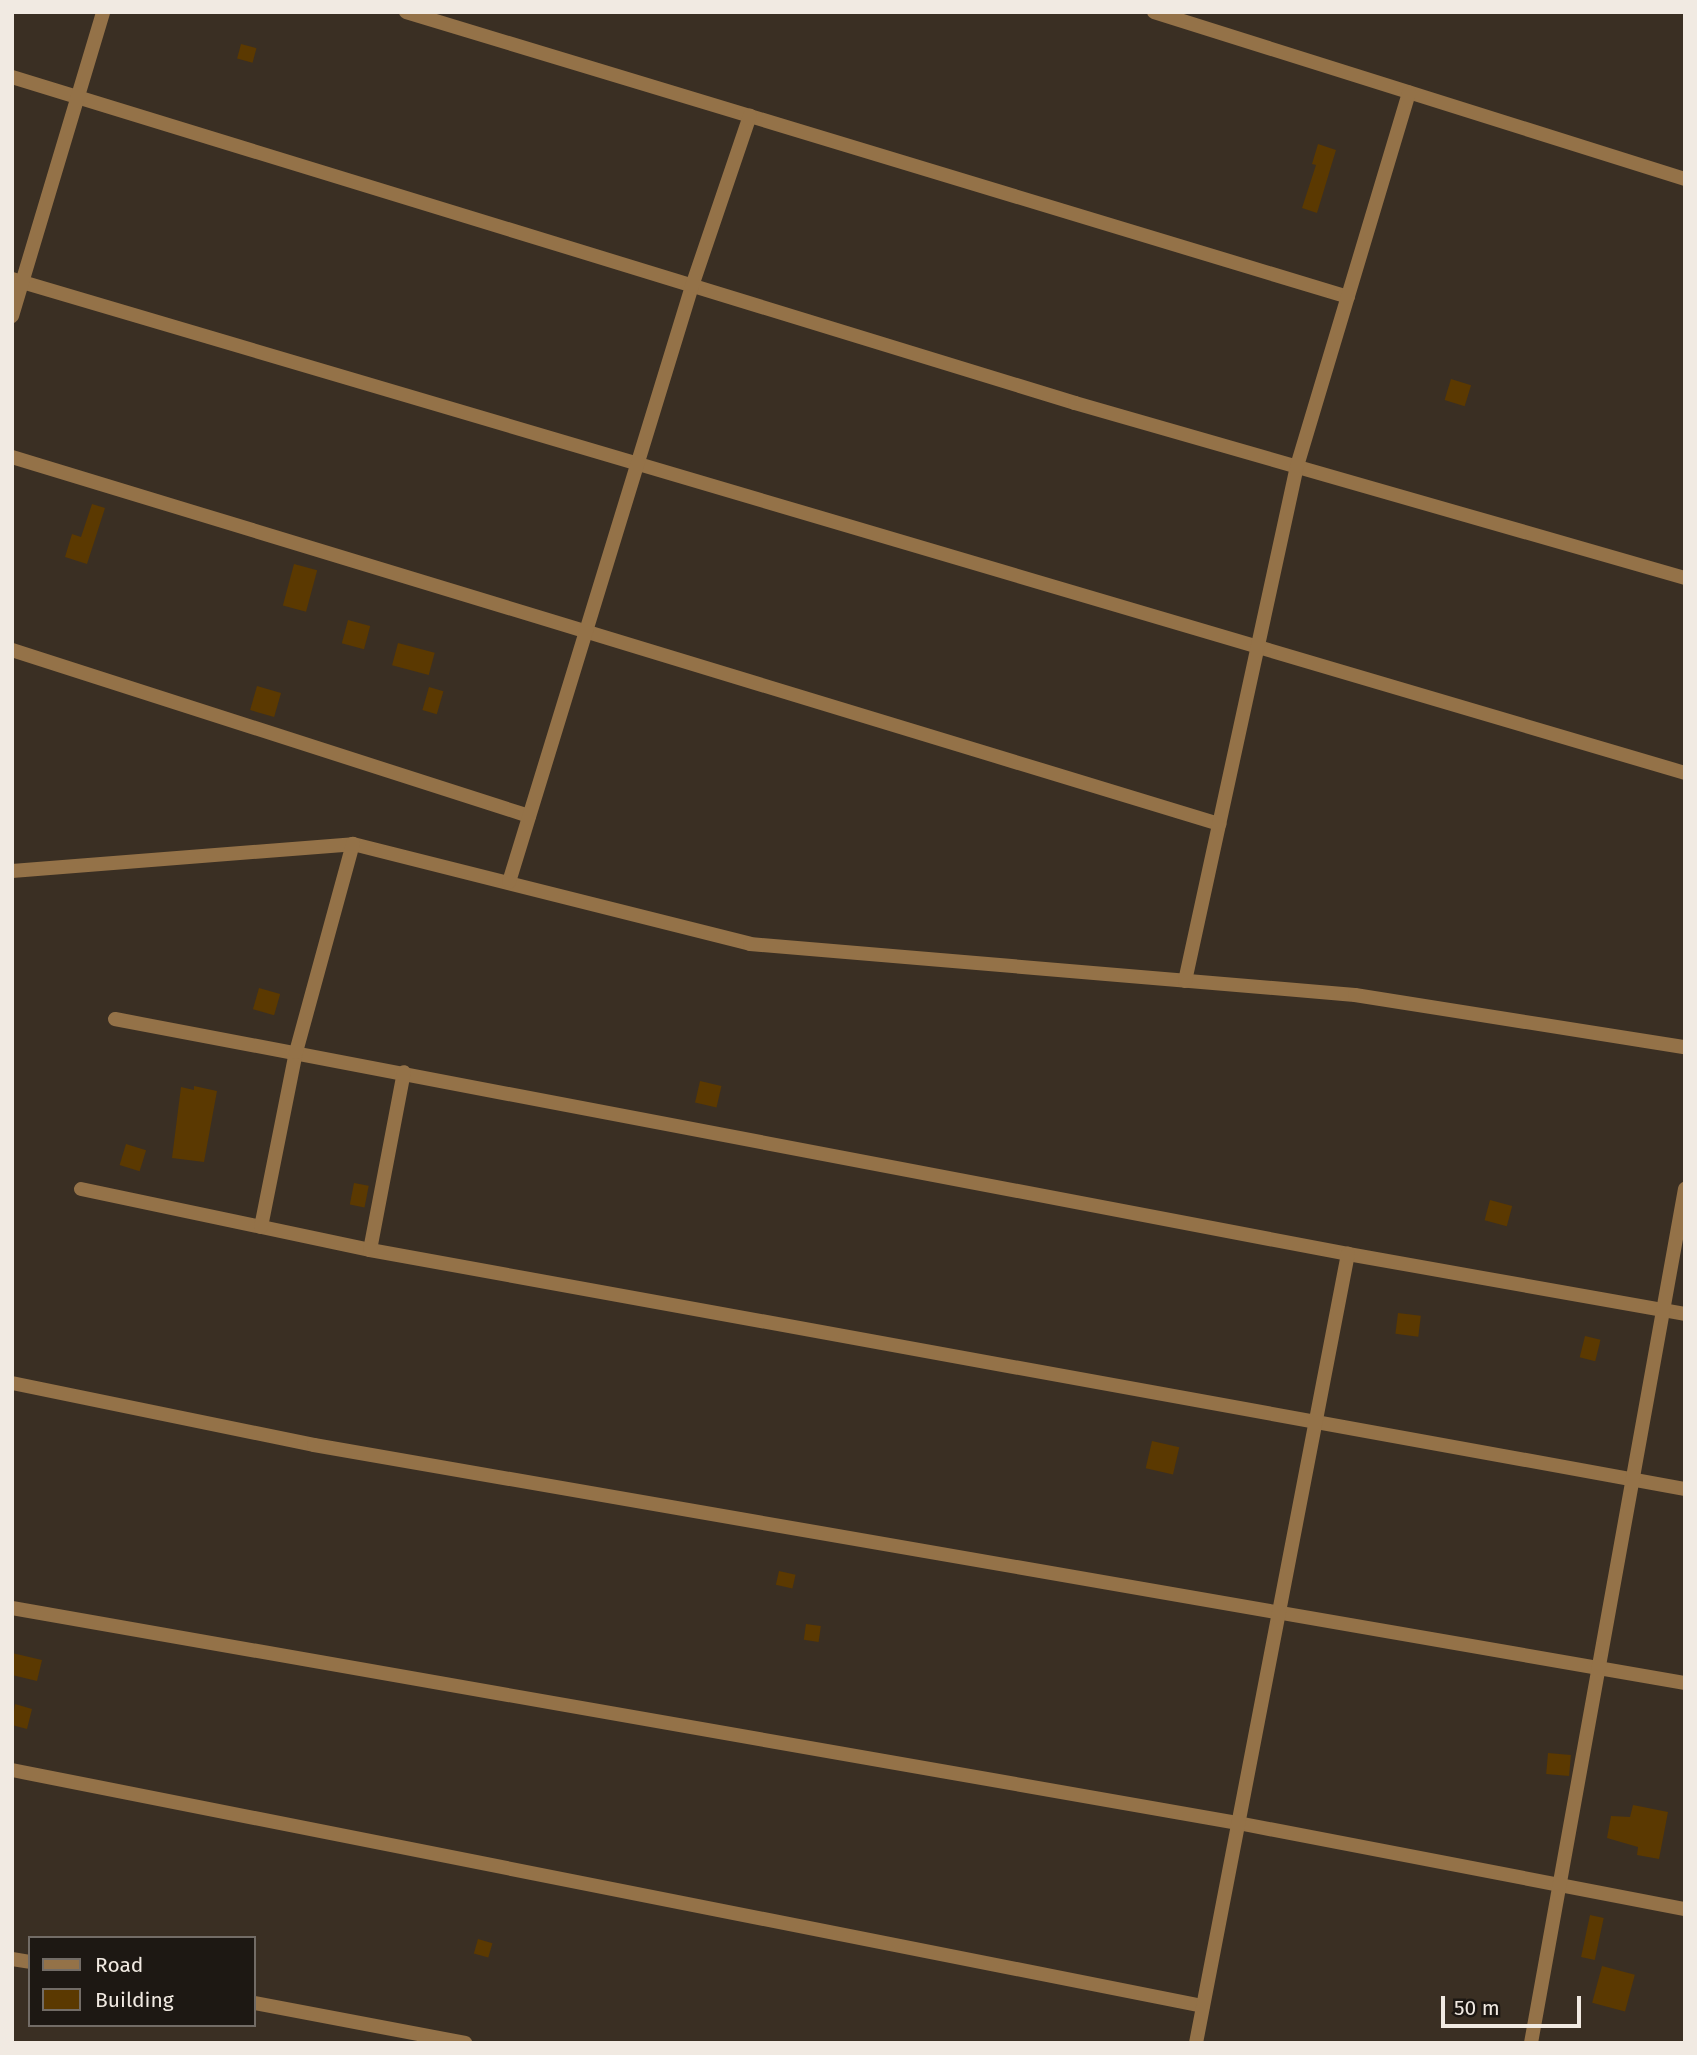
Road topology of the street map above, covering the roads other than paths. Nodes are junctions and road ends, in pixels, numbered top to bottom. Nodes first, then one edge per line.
1 (103, 12) edge
2 (406, 12) edge
3 (1154, 12) edge
4 (12, 77) edge
5 (1409, 92) junction
6 (78, 97) junction
7 (750, 116) junction
8 (1685, 179) edge
9 (17, 281) edge
10 (692, 286) junction
11 (1348, 296) junction
12 (12, 316) edge
13 (12, 457) edge
14 (638, 463) junction
15 (1297, 466) junction
16 (1685, 578) edge
17 (586, 630) junction
18 (1258, 646) junction
19 (12, 650) edge
20 (1685, 773) edge
21 (529, 816) junction
22 (1219, 824) junction
23 (353, 844) junction
24 (12, 871) edge
25 (509, 882) junction
26 (1185, 981) junction
27 (115, 1019) dead end
28 (1685, 1047) edge
29 (296, 1052) junction
30 (404, 1072) junction
31 (81, 1189) dead end
32 (1685, 1189) edge
33 (261, 1227) junction
34 (370, 1250) junction
35 (1348, 1254) junction
36 (1663, 1310) junction
37 (1685, 1314) edge
38 (12, 1383) edge
39 (1316, 1422) junction
40 (1632, 1479) junction
41 (1685, 1489) edge
42 (12, 1608) edge
43 (1279, 1612) junction
44 (1598, 1668) junction
45 (1685, 1682) edge
46 (12, 1770) edge
47 (1238, 1823) junction
48 (1559, 1885) junction
49 (1685, 1909) edge
50 (256, 2003) edge
51 (1203, 2006) junction
52 (466, 2043) edge
53 (1196, 2043) edge
54 (1531, 2043) edge

1 - 6 street
2 - 7 street
3 - 5 street
4 - 6 street
5 - 8 street
5 - 11 street
6 - 9 street
6 - 10 street
7 - 10 street
7 - 11 street
9 - 12 street
9 - 14 street
10 - 14 street
10 - 15 street
11 - 15 street
13 - 17 street
14 - 17 street
14 - 18 street
15 - 16 street
15 - 18 street
17 - 21 street
17 - 22 street
18 - 20 street
18 - 22 street
19 - 21 street
21 - 25 street
22 - 26 street
23 - 24 street
23 - 25 street
23 - 29 street
25 - 26 street
26 - 28 street
27 - 29 street
29 - 30 street
29 - 33 street
30 - 34 street
30 - 35 street
31 - 33 street
32 - 36 street
33 - 34 street
34 - 39 street
35 - 36 street
35 - 39 street
36 - 37 street
36 - 40 street
38 - 43 street
39 - 40 street
39 - 43 street
40 - 41 street
40 - 44 street
42 - 47 street
43 - 44 street
43 - 47 street
44 - 45 street
44 - 48 street
46 - 51 street
47 - 48 street
47 - 51 street
48 - 49 street
48 - 54 street
50 - 52 street
51 - 53 street

